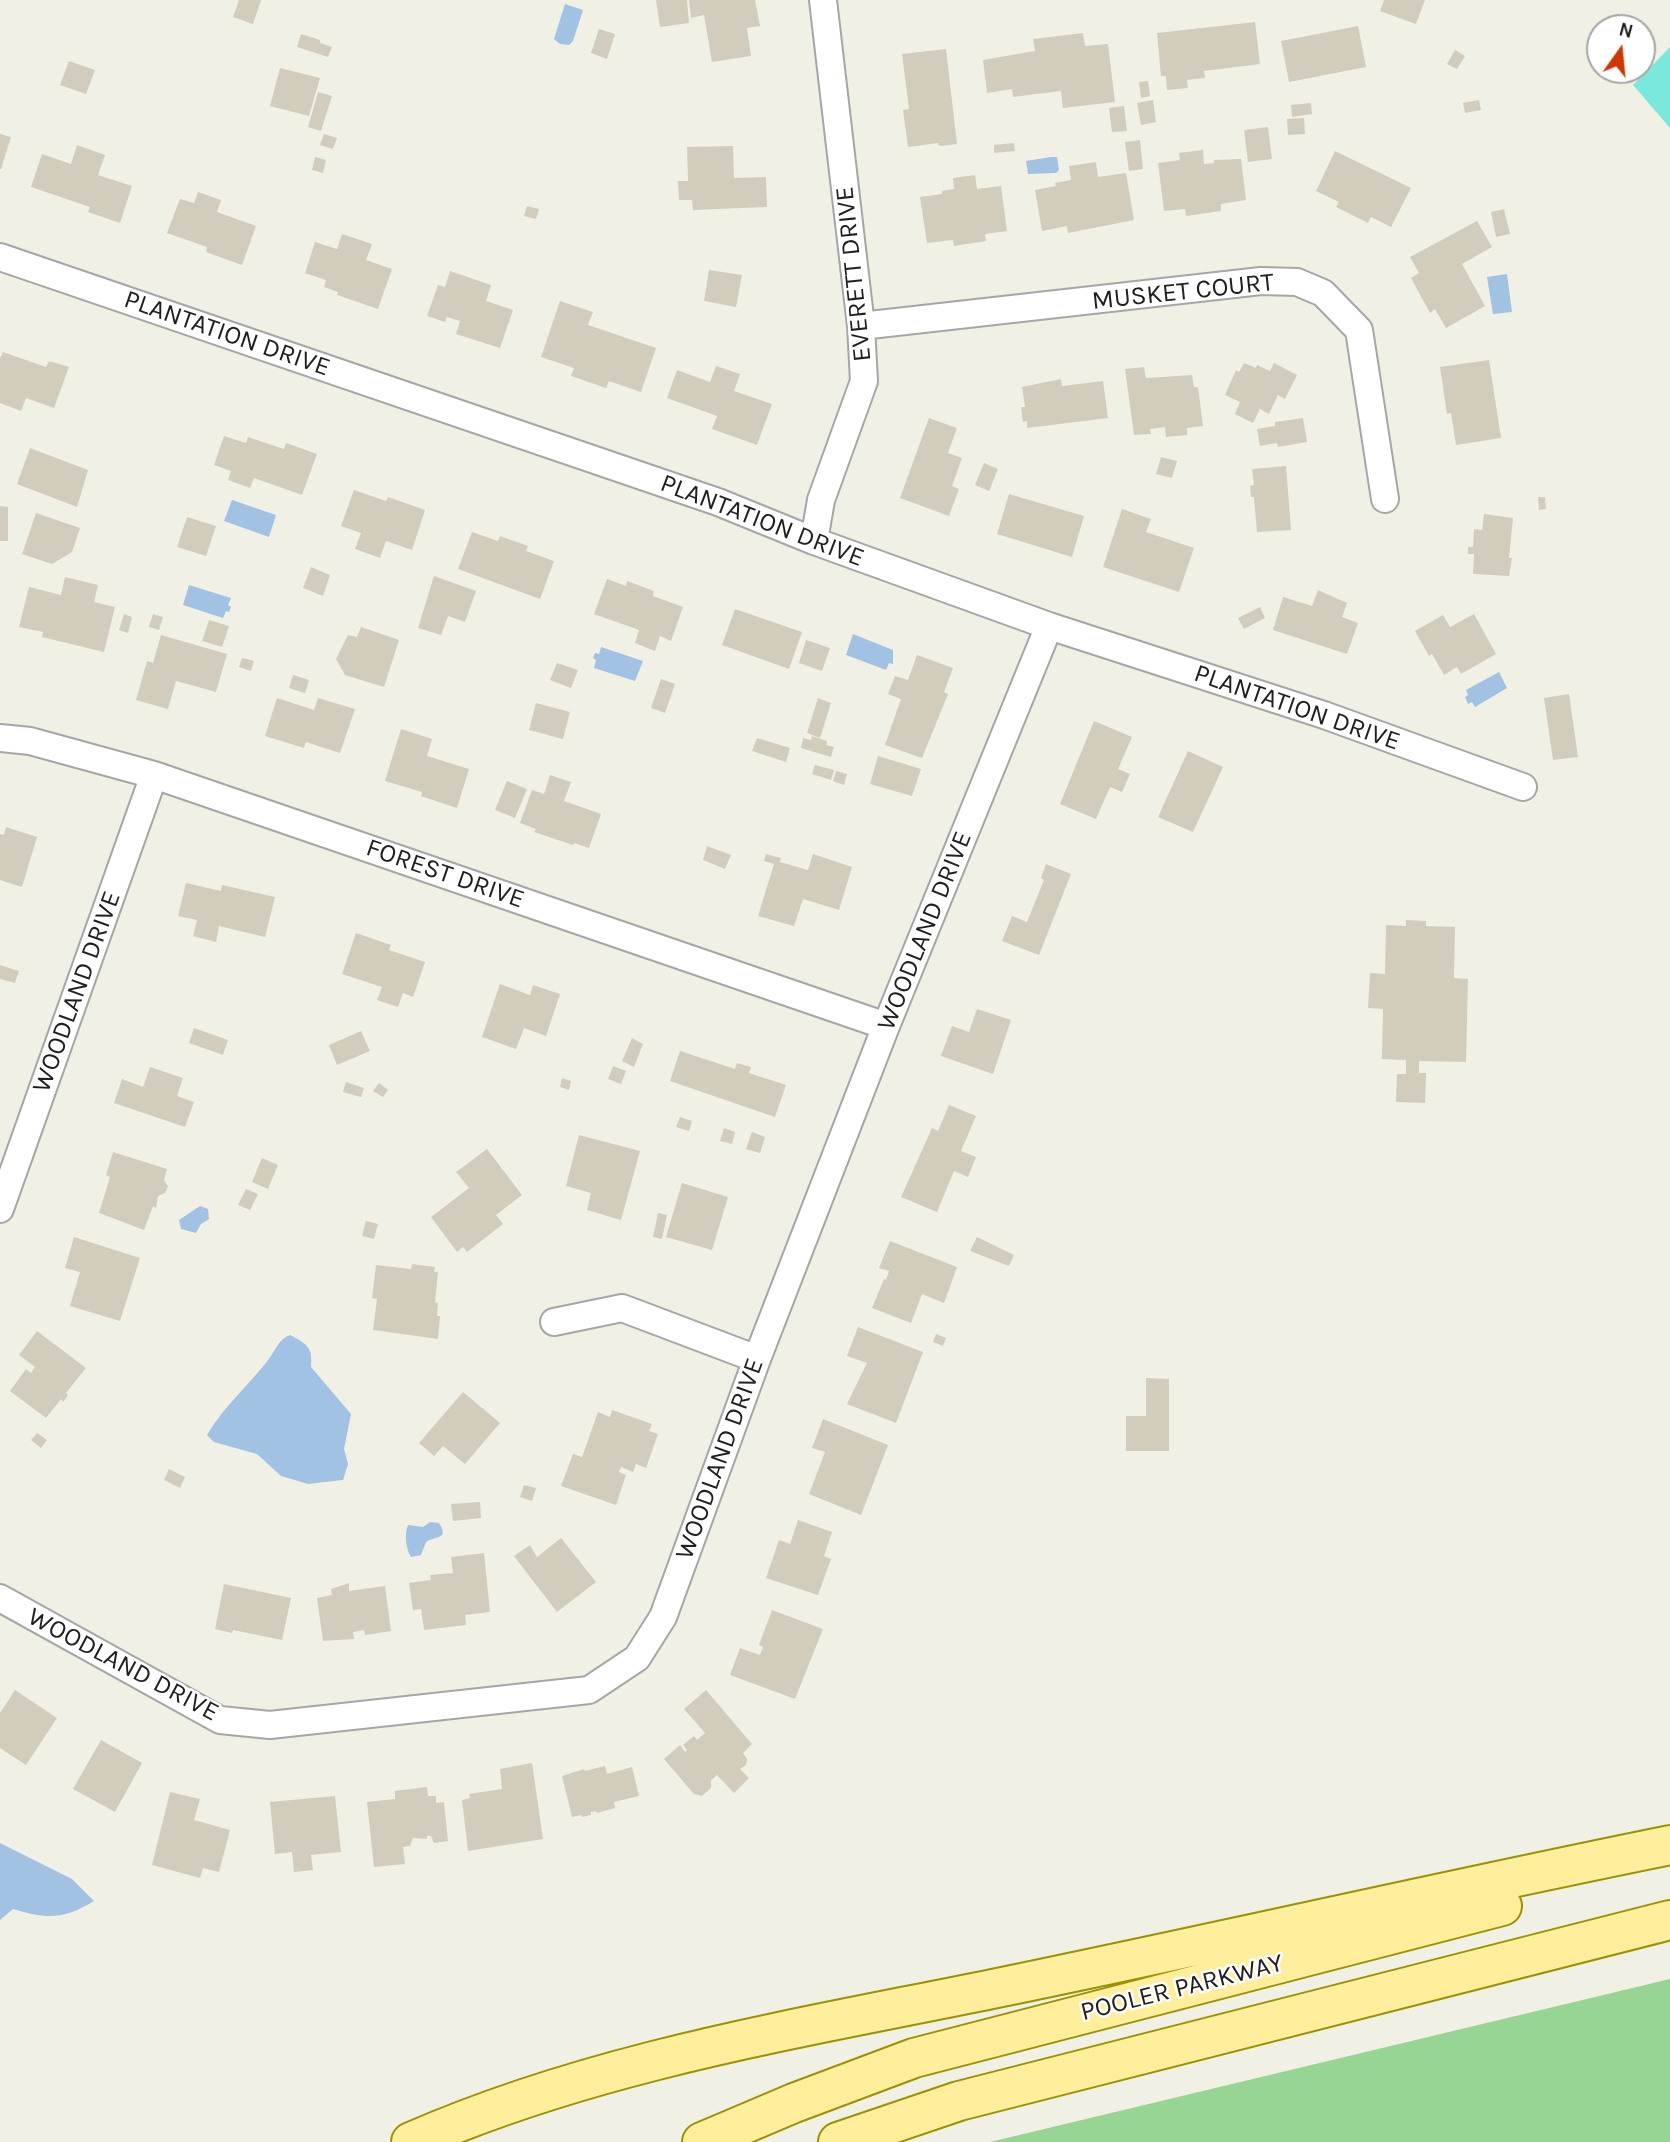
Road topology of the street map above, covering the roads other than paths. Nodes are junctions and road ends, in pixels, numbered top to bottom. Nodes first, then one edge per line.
1 (823, 0) edge
2 (0, 257) edge
3 (861, 326) junction
4 (1385, 499) dead end
5 (814, 541) junction
6 (1049, 626) junction
7 (0, 738) edge
8 (154, 775) junction
9 (1523, 787) dead end
10 (886, 1026) junction
11 (0, 1209) edge
12 (554, 1322) dead end
13 (757, 1359) junction
14 (0, 1598) edge
15 (1670, 1845) edge
16 (1670, 1863) edge
17 (1670, 1920) edge
18 (411, 2142) edge
19 (702, 2142) edge
20 (838, 2142) edge

1 - 3 street, EVERETT DRIVE
2 - 5 street, PLANTATION DRIVE
3 - 4 street, MUSKET COURT
3 - 5 street, EVERETT DRIVE
5 - 6 street, PLANTATION DRIVE
6 - 9 street, PLANTATION DRIVE
6 - 10 street, WOODLAND DRIVE
7 - 8 street, FOREST DRIVE
8 - 10 street, FOREST DRIVE
8 - 11 street, WOODLAND DRIVE
10 - 13 street, WOODLAND DRIVE
12 - 13 street
13 - 14 street, WOODLAND DRIVE
15 - 18 main road
16 - 19 main road, POOLER PARKWAY
17 - 20 main road, POOLER PARKWAY

